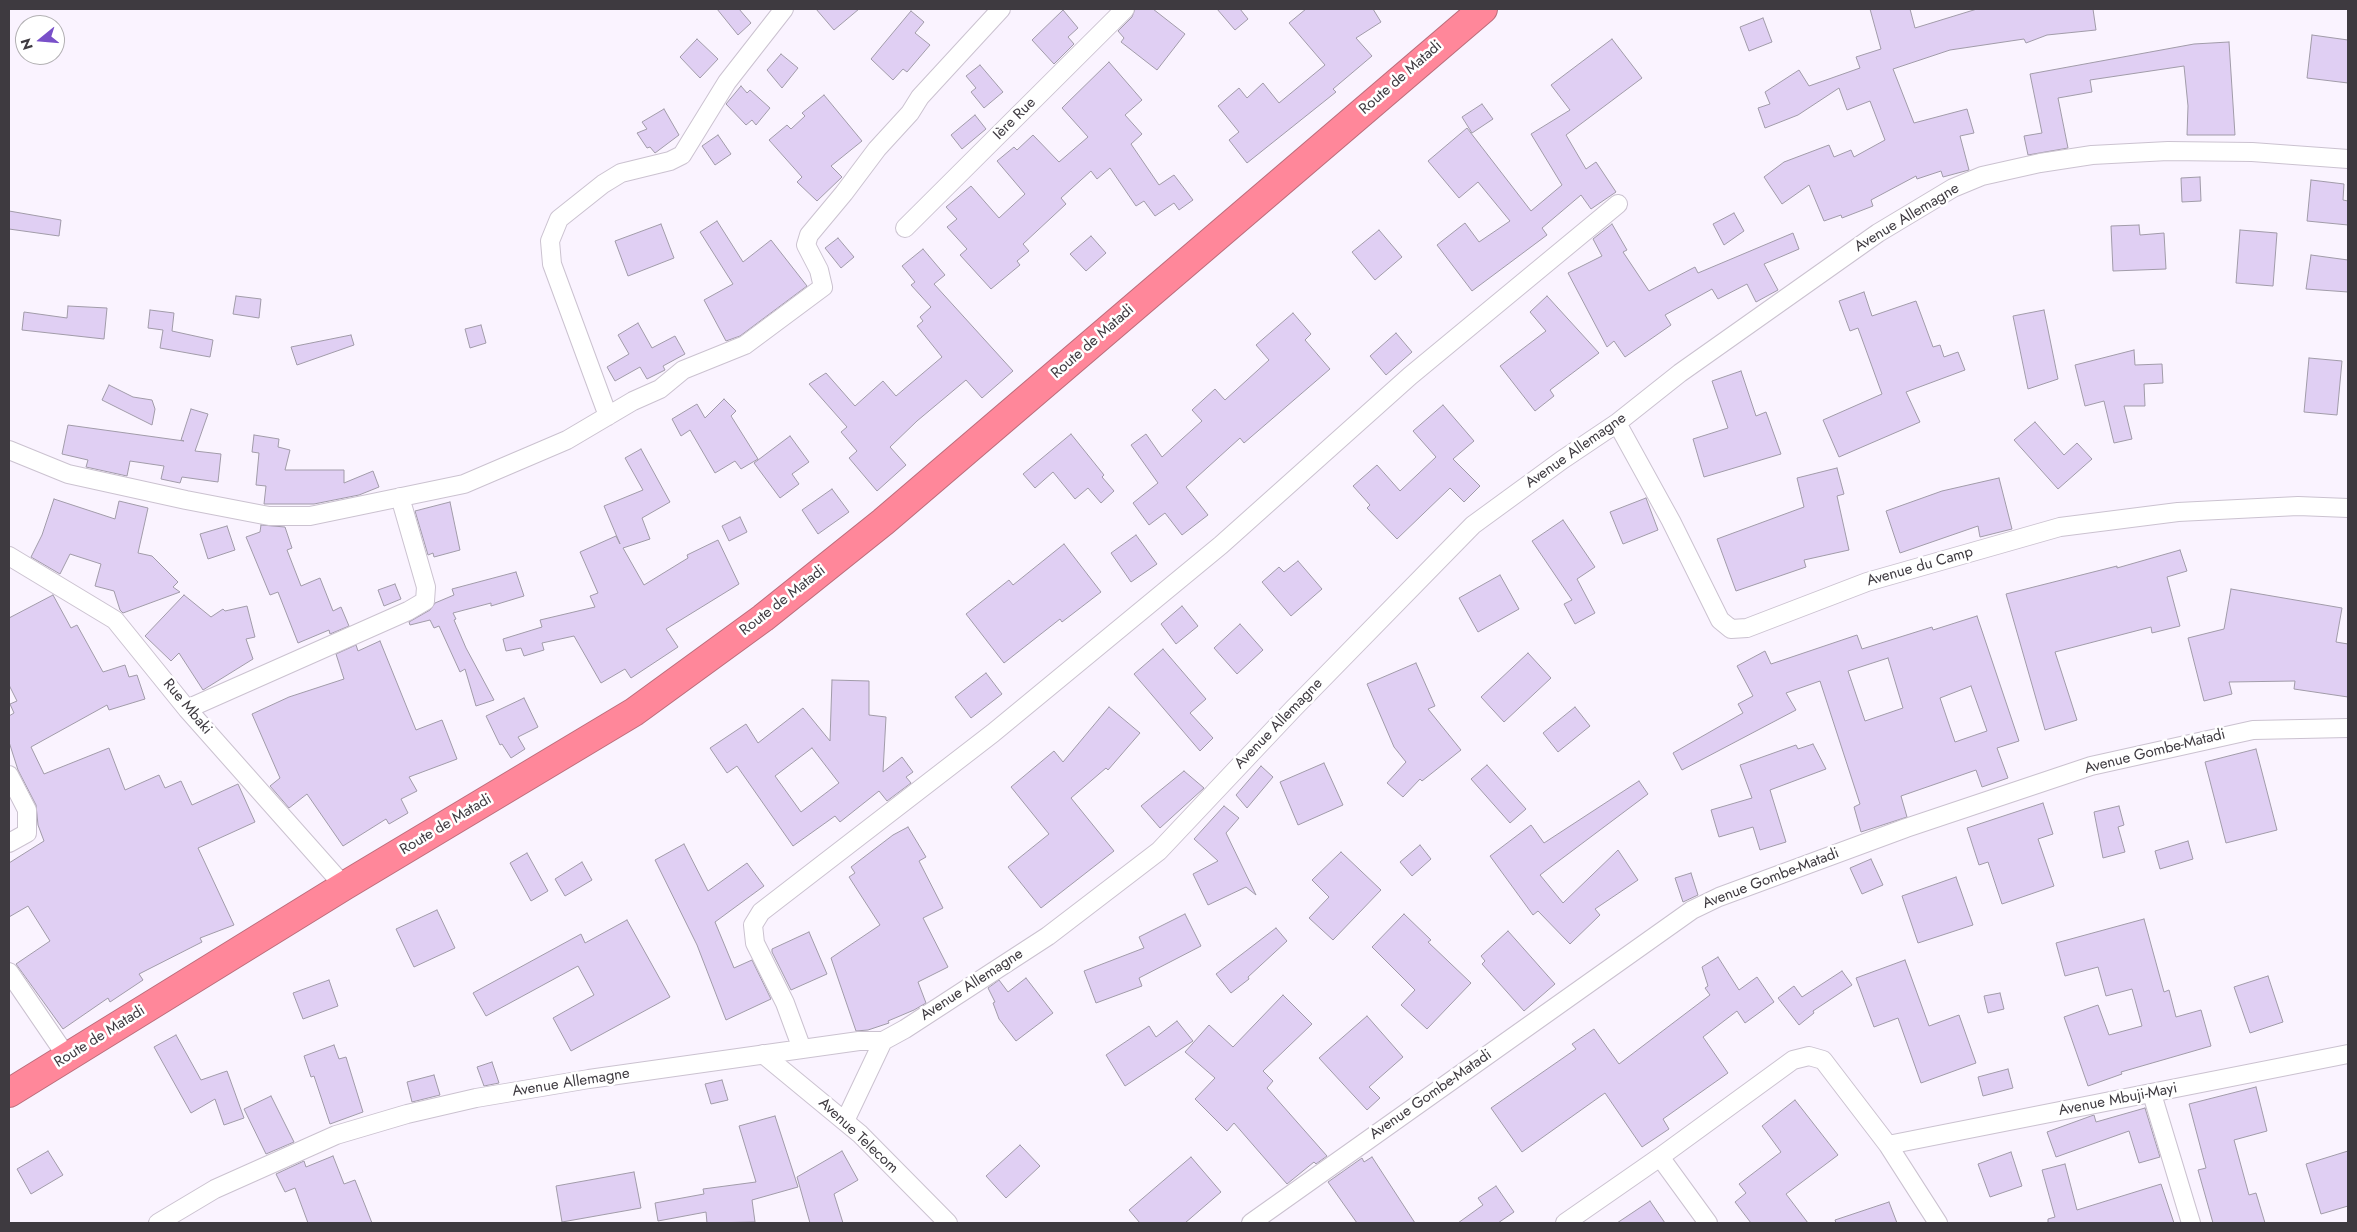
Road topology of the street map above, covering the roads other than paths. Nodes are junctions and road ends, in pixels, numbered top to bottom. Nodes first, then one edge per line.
1 (784, 9) edge
2 (1001, 9) edge
3 (1125, 9) edge
4 (1483, 9) edge
5 (2348, 159) edge
6 (1618, 204) dead end
7 (905, 228) dead end
8 (608, 416) junction
9 (1617, 424) junction
10 (9, 450) edge
11 (400, 497) junction
12 (2348, 508) edge
13 (9, 556) edge
14 (188, 709) junction
15 (2348, 728) edge
16 (9, 775) edge
17 (9, 843) edge
18 (344, 886) junction
19 (9, 972) edge
20 (883, 1041) junction
21 (802, 1049) junction
22 (763, 1054) junction
23 (2348, 1054) edge
24 (67, 1057) junction
25 (9, 1093) edge
26 (2152, 1094) junction
27 (845, 1121) junction
28 (1888, 1145) junction
29 (1660, 1157) junction
30 (158, 1223) edge
31 (948, 1223) edge
32 (1251, 1223) edge
33 (1565, 1223) edge
34 (1708, 1223) edge
35 (1938, 1223) edge
36 (2191, 1223) edge

1 - 8 street
2 - 8 street
3 - 7 street, Ière Rue
4 - 18 highway, Route de Matadi
5 - 9 street, Avenue Allemagne
6 - 21 street
8 - 11 street
9 - 12 street, Avenue du Camp
9 - 20 street, Avenue Allemagne
10 - 11 street
11 - 14 street
13 - 14 street, Rue Mbaki
14 - 18 street, Rue Mbaki
15 - 32 street, Avenue Gombe-Matadi
16 - 17 street
18 - 24 highway, Route de Matadi
19 - 24 street
20 - 21 street, Avenue Allemagne
20 - 27 street
21 - 22 street, Avenue Allemagne
22 - 27 street, Avenue Telecom
22 - 30 street, Avenue Allemagne
23 - 26 street, Avenue Mbuji-Mayi
24 - 25 highway, Route de Matadi
26 - 28 street, Avenue Mbuji-Mayi
26 - 36 street
27 - 31 street, Avenue Telecom
28 - 29 street
28 - 35 street
29 - 33 street
29 - 34 street

